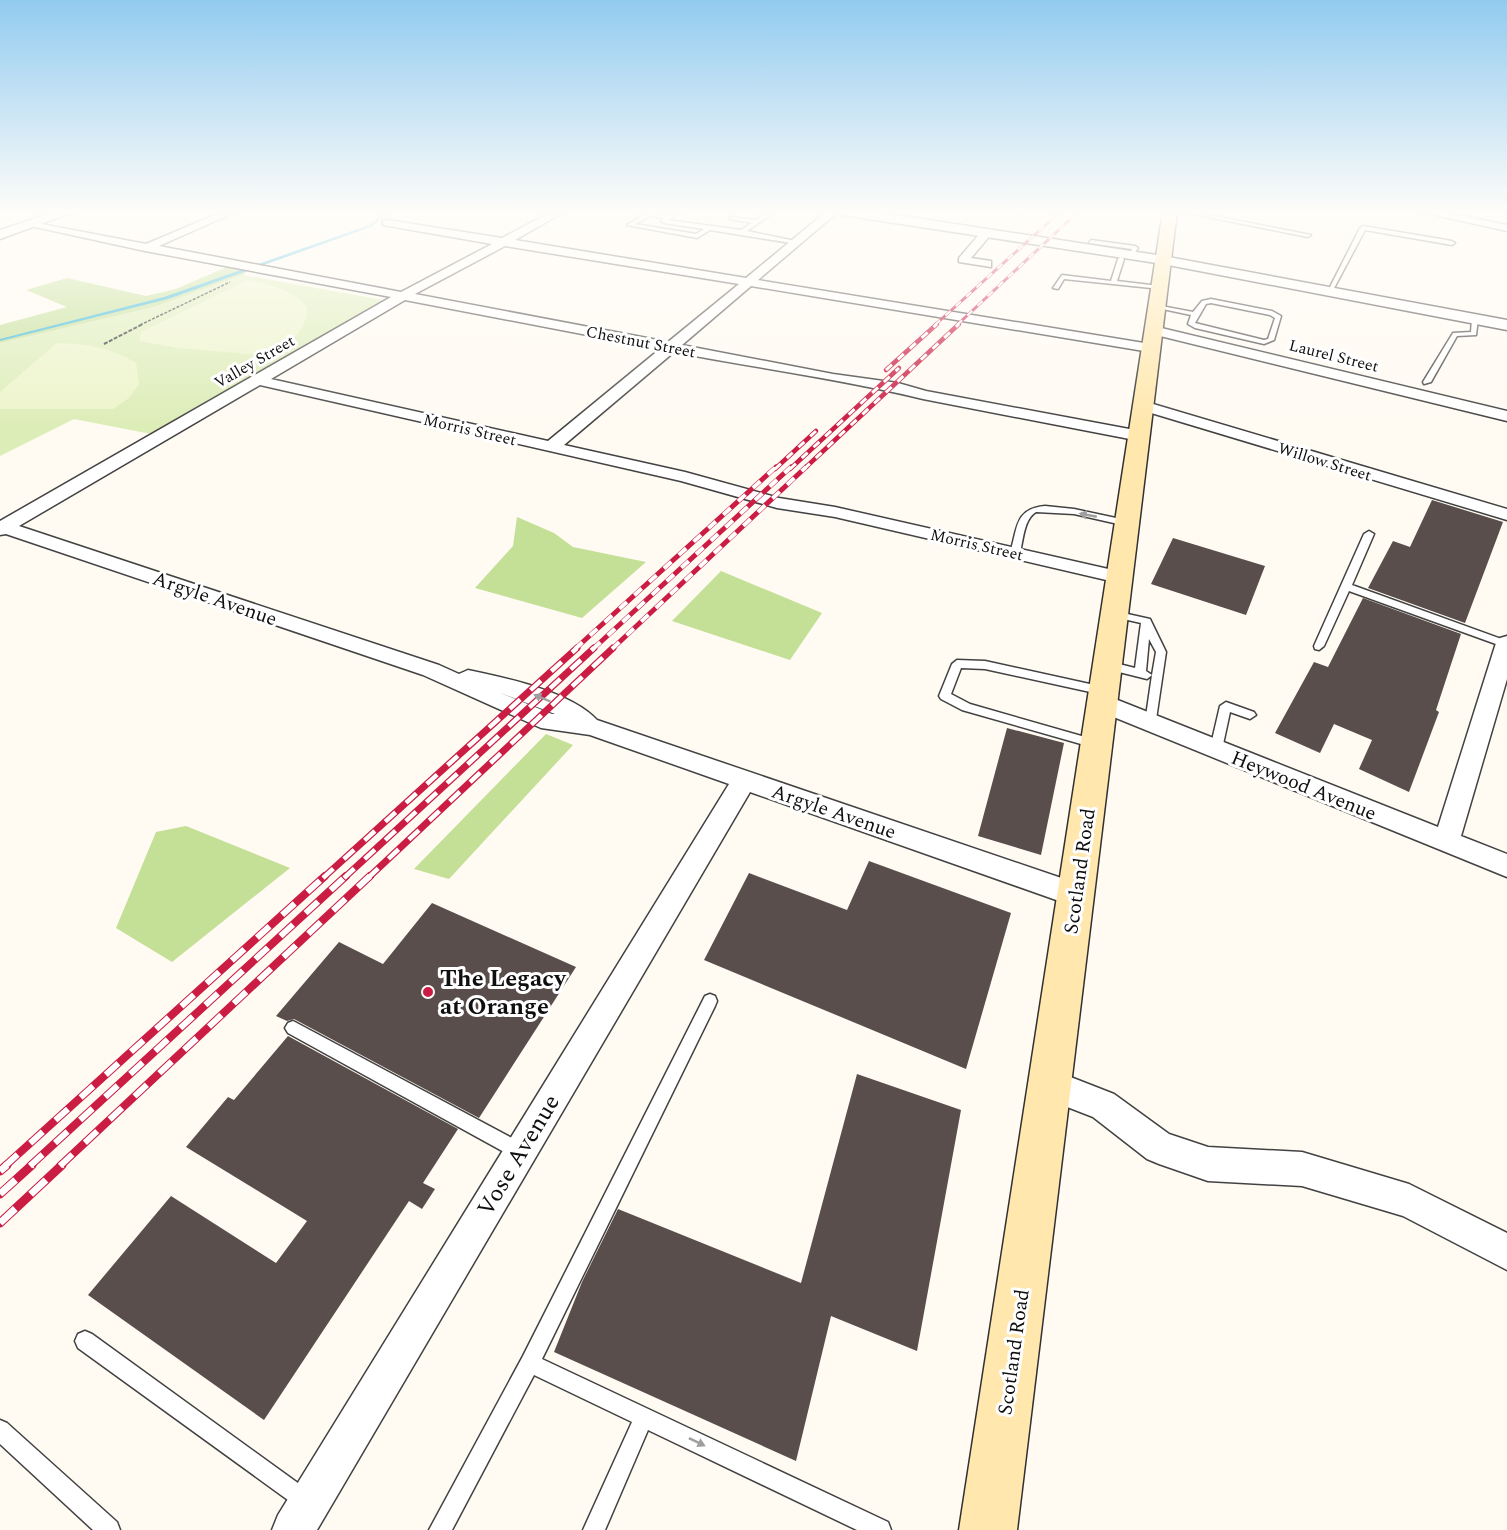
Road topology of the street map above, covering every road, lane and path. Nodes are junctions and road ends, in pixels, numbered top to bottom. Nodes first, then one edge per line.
1 (230, 282) dead end
2 (330, 282) edge
3 (428, 282) edge
4 (748, 282) edge
5 (750, 282) edge
6 (1059, 282) edge
7 (1108, 282) edge
8 (1132, 282) edge
9 (1145, 282) edge
10 (1151, 282) edge
11 (1334, 282) edge
12 (1113, 283) junction
13 (1056, 288) dead end
14 (1329, 292) junction
15 (1148, 293) junction
16 (403, 296) junction
17 (1195, 314) junction
18 (1475, 319) junction
19 (1507, 325) edge
20 (104, 344) dead end
21 (671, 347) junction
22 (256, 380) junction
23 (1427, 382) dead end
24 (1507, 416) edge
25 (1141, 421) junction
26 (551, 447) junction
27 (1507, 515) edge
28 (1126, 523) junction
29 (1, 528) edge
30 (1369, 534) dead end
31 (1015, 553) junction
32 (1119, 577) junction
33 (1346, 586) junction
34 (1130, 618) junction
35 (1507, 644) edge
36 (1319, 646) dead end
37 (1158, 678) junction
38 (1113, 683) junction
39 (1250, 715) dead end
40 (1151, 723) junction
41 (1096, 744) junction
42 (1216, 749) junction
43 (744, 780) junction
44 (1446, 842) junction
45 (1507, 866) edge
46 (1076, 895) junction
47 (710, 1001) dead end
48 (293, 1028) dead end
49 (1050, 1085) junction
50 (520, 1151) junction
51 (1507, 1252) edge
52 (85, 1341) dead end
53 (530, 1363) junction
54 (644, 1417) junction
55 (0, 1430) edge
56 (301, 1516) edge
57 (109, 1530) edge
58 (440, 1530) edge
59 (594, 1530) edge
60 (880, 1530) edge
61 (988, 1530) edge

1 - 20 path
2 - 16 street, Chestnut Street
3 - 16 street, Valley Street
4 - 21 street
5 - 15 street, Laurel Street
6 - 13 lane
7 - 12 lane
8 - 15 street
9 - 15 lane
10 - 15 main road, Scotland Road
11 - 14 lane
12 - 15 lane
12 - 15 lane
14 - 15 street
14 - 18 street
15 - 17 lane
15 - 24 street, Laurel Street
15 - 25 main road, Scotland Road
16 - 21 street, Chestnut Street
16 - 22 street, Valley Street
17 - 17 lane
18 - 19 street
18 - 23 lane
21 - 25 street, Chestnut Street
21 - 26 street
22 - 26 street, Morris Street
22 - 29 street, Valley Street
25 - 27 street, Willow Street
25 - 28 main road, Scotland Road
26 - 31 street, Morris Street
28 -> 31 lane
28 - 32 main road, Scotland Road
29 - 43 street, Argyle Avenue
30 - 33 lane
31 - 32 street, Morris Street
32 - 34 main road, Scotland Road
33 - 35 lane
33 - 36 lane
34 - 37 lane
34 - 38 main road, Scotland Road
35 - 44 street
37 - 38 lane
37 - 40 lane
38 - 40 street, Heywood Avenue
38 - 41 main road, Scotland Road
38 - 41 lane
39 - 42 lane
40 - 42 street, Heywood Avenue
41 - 46 main road, Scotland Road
42 - 44 street, Heywood Avenue
43 - 46 street, Argyle Avenue
43 - 50 street, Vose Avenue
44 - 45 street, Heywood Avenue
46 - 49 main road, Scotland Road
47 - 53 lane
48 - 50 lane
49 - 51 street
49 - 61 main road, Scotland Road
50 - 56 street, Vose Avenue
52 - 56 lane
53 - 54 lane
53 - 58 lane
54 - 59 lane
54 -> 60 lane
55 - 57 lane

